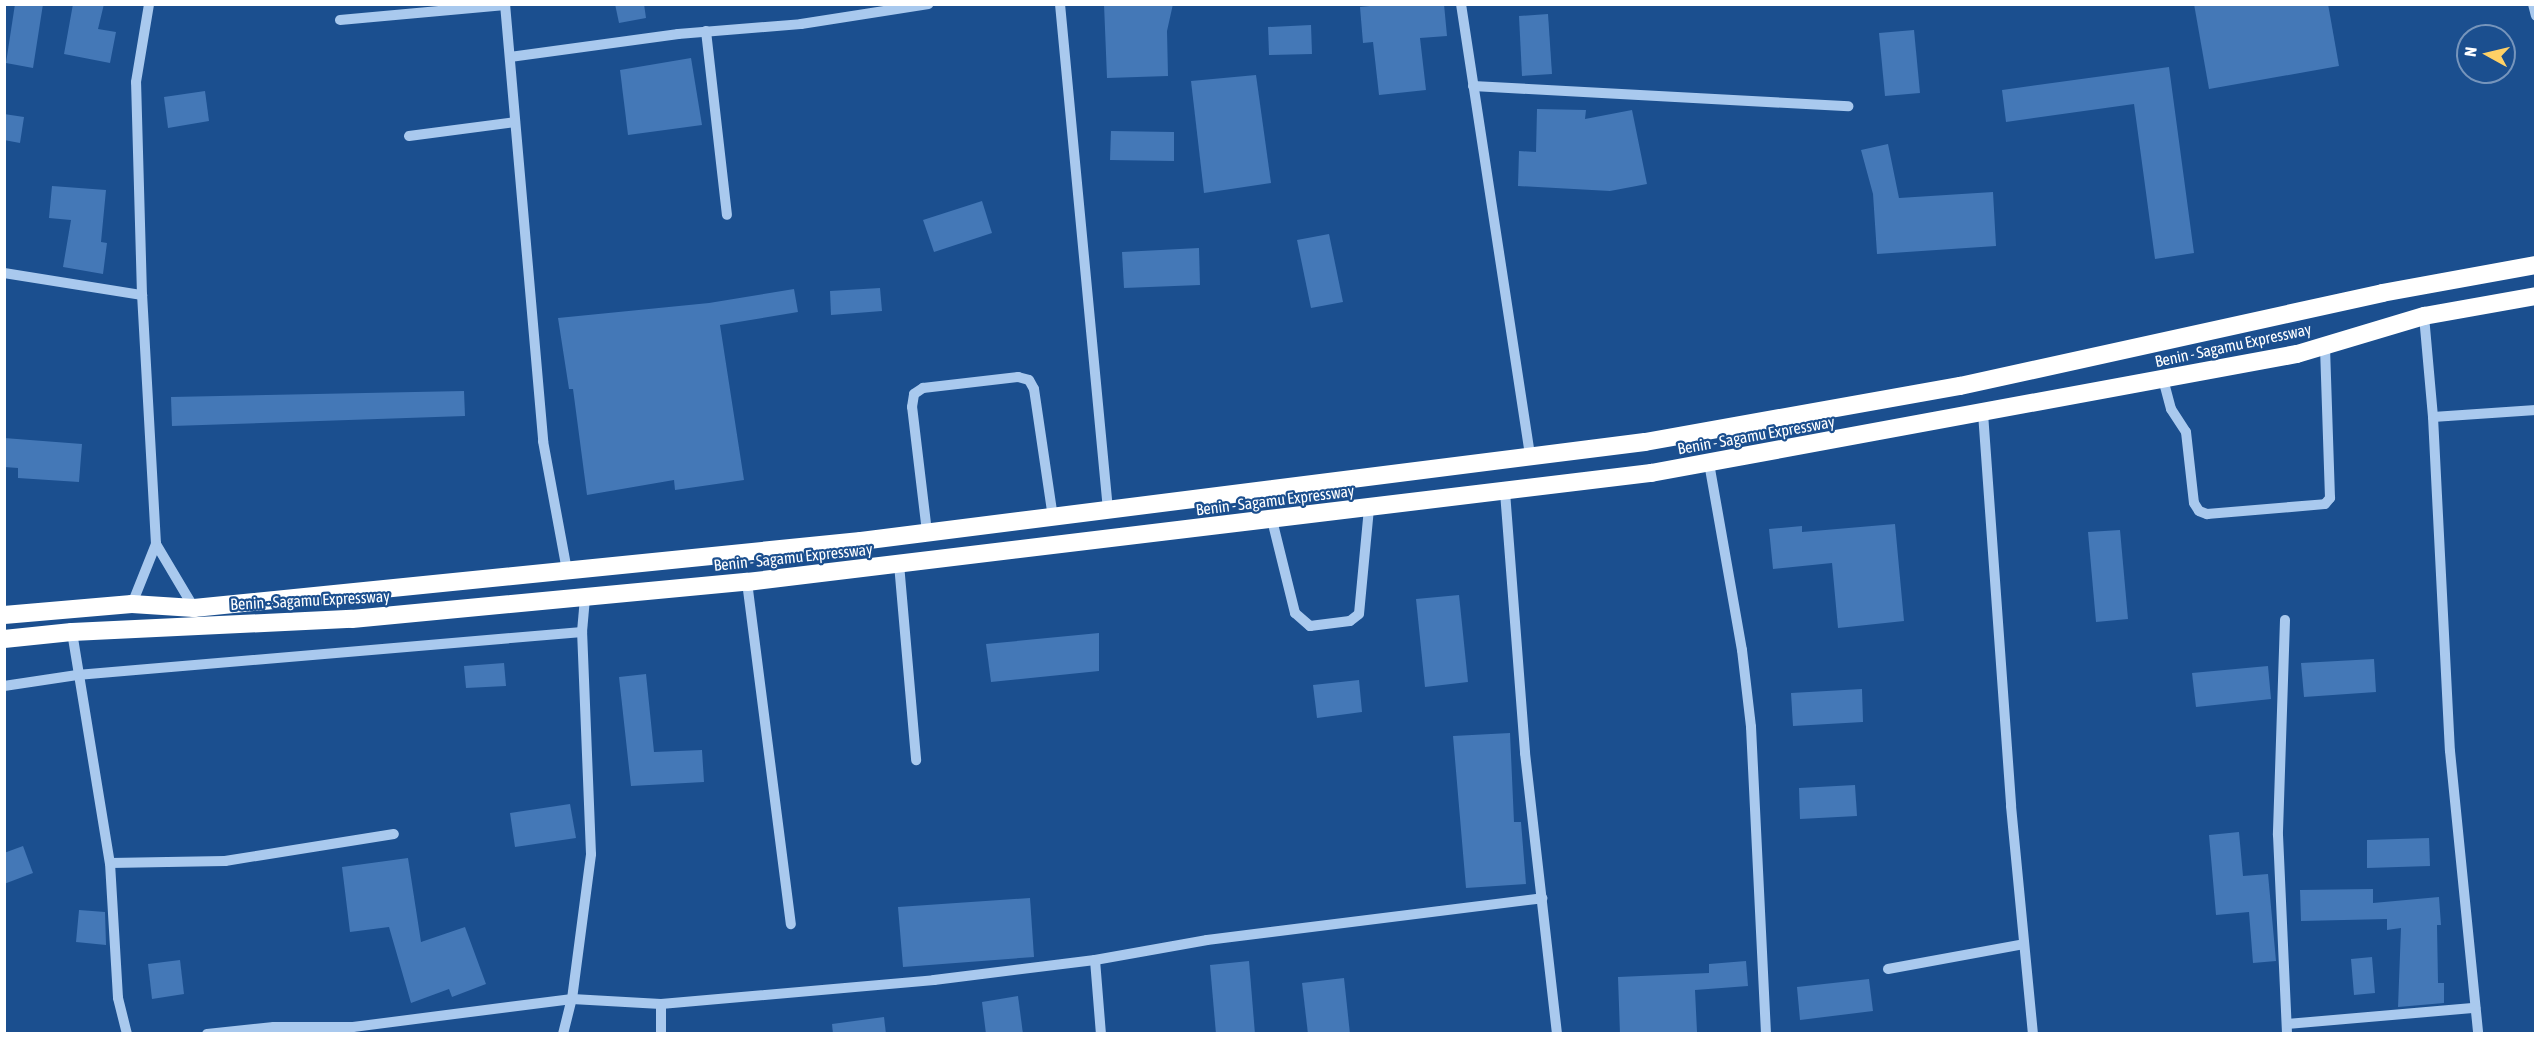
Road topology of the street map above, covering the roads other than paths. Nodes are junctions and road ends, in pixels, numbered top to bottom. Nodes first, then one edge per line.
1 (149, 4) edge
2 (928, 4) edge
3 (1060, 4) edge
4 (1461, 4) edge
5 (2533, 4) edge
6 (505, 5) edge
7 (857, 10) edge
8 (2535, 16) edge
9 (340, 20) dead end
10 (706, 32) junction
11 (510, 57) junction
12 (1473, 86) junction
13 (1848, 106) dead end
14 (515, 122) junction
15 (409, 136) dead end
16 (728, 215) dead end
17 (2535, 265) edge
18 (4, 273) edge
19 (142, 295) junction
20 (2535, 296) edge
21 (2424, 316) junction
22 (2325, 346) junction
23 (2163, 380) junction
24 (2535, 410) edge
25 (1983, 413) junction
26 (2433, 417) junction
27 (1530, 457) junction
28 (1709, 463) junction
29 (1505, 492) junction
30 (1369, 508) junction
31 (1108, 510) junction
32 (1053, 517) junction
33 (1272, 520) junction
34 (927, 532) junction
35 (156, 544) junction
36 (900, 564) junction
37 (567, 570) junction
38 (747, 582) junction
39 (585, 597) junction
40 (132, 604) junction
41 (194, 608) junction
42 (4, 615) edge
43 (2285, 620) dead end
44 (72, 632) junction
45 (582, 632) junction
46 (4, 639) edge
47 (77, 675) junction
48 (4, 686) edge
49 (916, 760) dead end
50 (394, 834) dead end
51 (110, 863) junction
52 (1542, 898) junction
53 (791, 924) dead end
54 (2024, 944) junction
55 (1095, 960) junction
56 (1888, 969) dead end
57 (572, 999) junction
58 (661, 1004) junction
59 (2475, 1008) junction
60 (2287, 1029) edge
61 (353, 1030) edge
62 (127, 1034) edge
63 (207, 1034) edge
64 (563, 1034) edge
65 (661, 1034) edge
66 (1101, 1034) edge
67 (1557, 1034) edge
68 (1766, 1034) edge
69 (2033, 1034) edge
70 (2478, 1034) edge

1 - 19 street
2 - 7 street
3 - 31 street
4 - 12 street
5 - 8 street
6 - 9 street
6 - 11 street
7 - 10 street
10 - 11 street
10 - 16 street
11 - 14 street
12 - 13 street
12 - 27 street
14 - 15 street
14 - 37 street
17 - 27 highway
18 - 19 street
19 - 35 street
20 - 21 highway, Benin - Sagamu Expressway
21 - 22 highway, Benin - Sagamu Expressway
21 - 26 street
22 - 23 highway, Benin - Sagamu Expressway
22 - 23 street
23 - 25 highway, Benin - Sagamu Expressway
24 - 26 street
25 - 28 highway, Benin - Sagamu Expressway
25 - 54 street
26 - 59 street
27 - 31 highway
28 - 29 highway, Benin - Sagamu Expressway
28 - 68 street
29 - 30 highway, Benin - Sagamu Expressway
29 - 52 street
30 - 33 highway, Benin - Sagamu Expressway
30 - 33 street
31 - 32 highway
32 - 34 highway
32 - 34 street
33 - 36 highway, Benin - Sagamu Expressway
34 - 37 highway
35 - 40 street
35 - 41 street
36 - 38 highway, Benin - Sagamu Expressway
36 - 49 street
37 - 41 highway
38 - 39 highway, Benin - Sagamu Expressway
38 - 53 street
39 - 44 highway, Benin - Sagamu Expressway
39 - 45 street
40 - 41 highway
40 - 42 highway
43 - 60 street
44 - 46 highway, Benin - Sagamu Expressway
44 - 47 street
45 - 47 street
45 - 57 street
47 - 48 street
47 - 51 street
50 - 51 street
51 - 62 street
52 - 55 street
52 - 67 street
54 - 56 street
54 - 69 street
55 - 58 street
55 - 66 street
57 - 58 street
57 - 61 street
57 - 64 street
58 - 65 street
59 - 60 street
59 - 70 street
61 - 63 street

